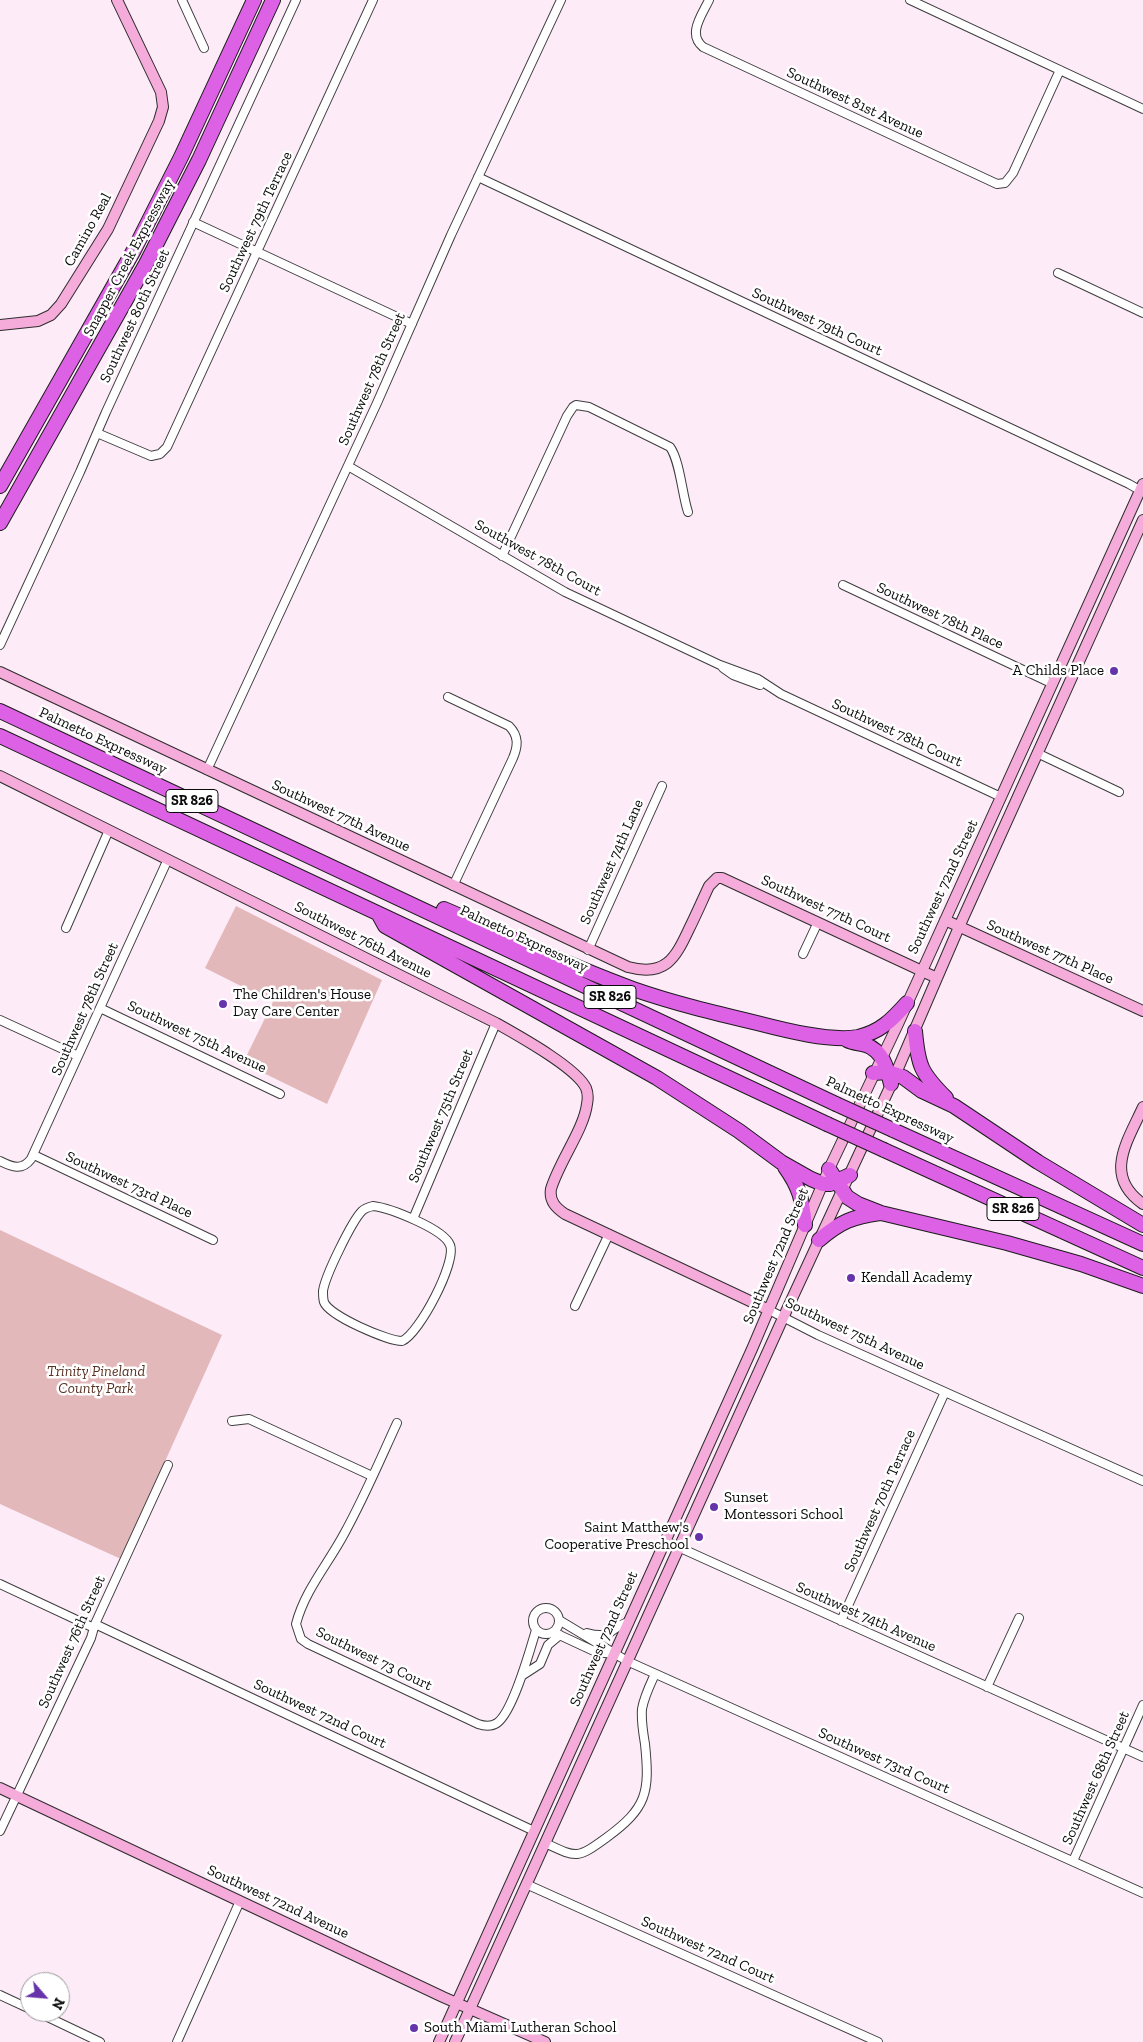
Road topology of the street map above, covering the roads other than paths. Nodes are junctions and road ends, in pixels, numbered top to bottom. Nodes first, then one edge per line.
1 (117, 0) edge
2 (182, 0) edge
3 (254, 0) edge
4 (273, 0) edge
5 (296, 0) edge
6 (374, 0) edge
7 (561, 0) edge
8 (709, 0) edge
9 (910, 0) edge
10 (204, 48) dead end
11 (1060, 70) junction
12 (1143, 109) edge
13 (478, 177) junction
14 (193, 222) junction
15 (257, 252) junction
16 (1058, 274) dead end
17 (1143, 313) edge
18 (412, 324) junction
19 (0, 325) edge
20 (97, 433) junction
21 (348, 466) junction
22 (0, 486) edge
23 (1142, 489) edge
24 (688, 512) dead end
25 (1143, 520) edge
26 (0, 523) edge
27 (502, 556) junction
28 (843, 586) dead end
29 (0, 645) edge
30 (0, 672) edge
31 (1053, 684) junction
32 (448, 697) dead end
33 (0, 711) edge
34 (0, 736) edge
35 (1037, 753) junction
36 (207, 770) junction
37 (0, 776) edge
38 (662, 786) dead end
39 (1119, 792) dead end
40 (1001, 797) junction
41 (1015, 804) junction
42 (109, 830) junction
43 (168, 859) junction
44 (453, 886) junction
45 (384, 890) junction
46 (378, 913) junction
47 (945, 920) junction
48 (818, 922) junction
49 (959, 927) junction
50 (66, 928) dead end
51 (588, 950) junction
52 (803, 954) dead end
53 (670, 961) joint
54 (922, 970) junction
55 (937, 978) junction
56 (907, 1003) junction
57 (100, 1008) junction
58 (1143, 1011) edge
59 (0, 1020) edge
60 (496, 1023) junction
61 (915, 1030) junction
62 (844, 1038) junction
63 (78, 1056) junction
64 (882, 1057) junction
65 (874, 1073) junction
66 (892, 1076) junction
67 (280, 1094) dead end
68 (954, 1106) junction
69 (1143, 1107) edge
70 (34, 1155) junction
71 (0, 1161) edge
72 (781, 1162) junction
73 (829, 1169) joint
74 (850, 1175) joint
75 (834, 1186) junction
76 (1143, 1204) edge
77 (558, 1208) joint
78 (881, 1213) junction
79 (413, 1220) junction
80 (805, 1225) junction
81 (1143, 1225) edge
82 (609, 1234) junction
83 (213, 1240) dead end
84 (819, 1240) junction
85 (1143, 1244) edge
86 (1143, 1268) edge
87 (1143, 1286) edge
88 (575, 1306) dead end
89 (769, 1310) junction
90 (782, 1318) junction
91 (945, 1392) junction
92 (232, 1421) dead end
93 (397, 1423) dead end
94 (710, 1440) junction
95 (725, 1445) junction
96 (168, 1465) dead end
97 (372, 1476) junction
98 (1143, 1481) edge
99 (665, 1541) junction
100 (678, 1548) junction
101 (0, 1584) edge
102 (1019, 1618) dead end
103 (559, 1620) junction
104 (841, 1621) junction
105 (628, 1622) junction
106 (94, 1626) junction
107 (536, 1630) junction
108 (583, 1633) junction
109 (557, 1634) junction
110 (614, 1654) junction
111 (526, 1659) junction
112 (627, 1661) junction
113 (539, 1665) junction
114 (655, 1674) junction
115 (523, 1675) junction
116 (987, 1687) junction
117 (1143, 1705) edge
118 (1124, 1748) junction
119 (1143, 1758) edge
120 (0, 1788) edge
121 (16, 1796) junction
122 (540, 1817) junction
123 (534, 1830) junction
124 (0, 1831) edge
125 (545, 1843) junction
126 (1073, 1861) junction
127 (526, 1884) junction
128 (1143, 1892) edge
129 (240, 1901) junction
130 (0, 1995) edge
131 (456, 2003) junction
132 (20, 2004) edge
133 (470, 2009) junction
134 (58, 2022) edge
135 (100, 2042) edge
136 (177, 2042) edge
137 (439, 2042) edge
138 (456, 2042) edge
139 (545, 2042) edge
140 (878, 2042) edge

1 - 19 street, Camino Real
2 - 10 street
3 - 22 highway, Snapper Creek Expressway
4 - 26 highway, Snapper Creek Expressway
5 - 14 street, Southwest 80th Street
6 - 15 street, Southwest 79th Terrace
7 - 13 street, Southwest 78th Street
8 - 11 street, Southwest 81st Avenue
9 - 11 street
11 - 12 street
13 - 18 street, Southwest 78th Street
13 - 23 street, Southwest 79th Court
14 - 15 street
14 - 20 street, Southwest 80th Street
15 - 18 street
15 - 20 street, Southwest 79th Terrace
16 - 17 street
18 - 21 street, Southwest 78th Street
20 - 29 street, Southwest 80th Street
21 - 27 street, Southwest 78th Court
21 - 36 street, Southwest 78th Street
23 - 31 street, Southwest 72nd Street
24 - 27 street
25 - 35 street, Southwest 72nd Street
27 - 40 street, Southwest 78th Court
28 - 31 street, Southwest 78th Place
30 - 36 street, Southwest 77th Avenue
31 - 40 street, Southwest 72nd Street
32 - 44 street
33 - 45 highway, Palmetto Expressway / SR 826
34 - 46 highway, SR 826
35 - 39 street
35 - 41 street, Southwest 72nd Street
36 - 44 street, Southwest 77th Avenue
37 - 42 street, Southwest 76th Avenue
38 - 51 street, Southwest 74th Lane
40 - 41 street
40 - 47 street, Southwest 72nd Street
41 - 49 street, Southwest 72nd Street
42 - 43 street, Southwest 76th Avenue
42 - 50 street
43 - 57 street, Southwest 78th Street
43 - 60 street, Southwest 76th Avenue
44 - 51 street, Southwest 77th Avenue
45 - 62 highway
45 - 85 highway, Palmetto Expressway / SR 826, bridge
46 - 72 highway
46 - 86 highway, SR 826, bridge
47 - 49 street, Southwest 77th Place
47 - 54 street, Southwest 72nd Street
48 - 52 street
48 - 53 street, Southwest 77th Court
48 - 54 street, Southwest 77th Court
49 - 55 street, Southwest 72nd Street
49 - 58 street, Southwest 77th Place
51 - 53 street, Southwest 77th Avenue
54 - 55 street, Southwest 77th Court
54 - 56 street, Southwest 72nd Street
55 - 61 street, Southwest 72nd Street
56 - 62 highway
56 - 64 street, Southwest 72nd Street
57 - 63 street, Southwest 78th Street
57 - 67 street, Southwest 75th Avenue
59 - 63 street
60 - 77 street, Southwest 76th Avenue
60 - 79 street, Southwest 75th Street
61 - 66 street, Southwest 72nd Street
61 - 68 highway
62 - 64 highway
63 - 70 street, Southwest 78th Street
64 - 65 street, Southwest 72nd Street
64 - 66 highway
65 - 66 highway
65 - 73 street, Southwest 72nd Street
66 - 68 highway
66 - 74 street, Southwest 72nd Street
68 - 81 highway
69 - 76 street
70 - 71 street, Southwest 78th Street
70 - 83 street, Southwest 73rd Place
72 - 75 highway
72 - 80 highway
73 - 75 highway
74 - 75 highway
75 - 78 highway
75 - 80 street, Southwest 72nd Street
75 - 84 street, Southwest 72nd Street
77 - 82 street, Southwest 75th Avenue
78 - 84 highway
78 - 87 highway
79 - 79 street
80 - 89 street, Southwest 72nd Street
82 - 88 street
82 - 89 street, Southwest 75th Avenue
84 - 90 street, Southwest 72nd Street
89 - 90 street, Southwest 75th Avenue
89 - 94 street, Southwest 72nd Street
90 - 91 street, Southwest 75th Avenue
90 - 95 street, Southwest 72nd Street
91 - 98 street, Southwest 75th Avenue
91 - 104 street, Southwest 70th Terrace
92 - 97 street
93 - 97 street
94 - 95 street
94 - 99 street, Southwest 72nd Street
95 - 100 street, Southwest 72nd Street
96 - 106 street, Southwest 76th Street
97 - 115 street, Southwest 73 Court
99 - 100 street, Southwest 74th Avenue
99 - 105 street, Southwest 72nd Street
100 - 104 street, Southwest 74th Avenue
100 - 112 street, Southwest 72nd Street
101 - 106 street, Southwest 72nd Court
102 - 116 street
103 - 107 street
103 - 108 street
103 - 109 street
104 - 116 street, Southwest 74th Avenue
105 - 108 street
105 - 110 street, Southwest 72nd Street
106 - 121 street, Southwest 76th Street
106 - 123 street, Southwest 72nd Court
107 - 109 street
107 - 111 street, Southwest 73 Court
108 - 110 street
109 - 110 street
109 - 113 street
110 - 112 street, Southwest 73rd Court
110 - 122 street, Southwest 72nd Street
111 - 113 street
111 - 115 street, Southwest 73 Court
112 - 114 street, Southwest 73rd Court
112 - 125 street, Southwest 72nd Street
113 - 115 street
114 - 125 street
114 - 126 street, Southwest 73rd Court
116 - 118 street, Southwest 74th Avenue
117 - 118 street, Southwest 68th Street
118 - 119 street
118 - 126 street, Southwest 68th Street
120 - 121 street, Southwest 72nd Avenue
121 - 124 street, Southwest 76th Street
121 - 129 street, Southwest 72nd Avenue
122 - 123 street, Southwest 72nd Street
122 - 125 street
123 - 131 street, Southwest 72nd Street
125 - 127 street, Southwest 72nd Street
126 - 128 street, Southwest 73rd Court
127 - 133 street, Southwest 72nd Street
127 - 140 street, Southwest 72nd Court
129 - 131 street, Southwest 72nd Avenue
129 - 136 street
130 - 132 street
131 - 133 street, Southwest 72nd Avenue
131 - 137 street, Southwest 72nd Street
133 - 138 street, Southwest 72nd Street
133 - 139 street, Southwest 72nd Avenue
134 - 135 street

